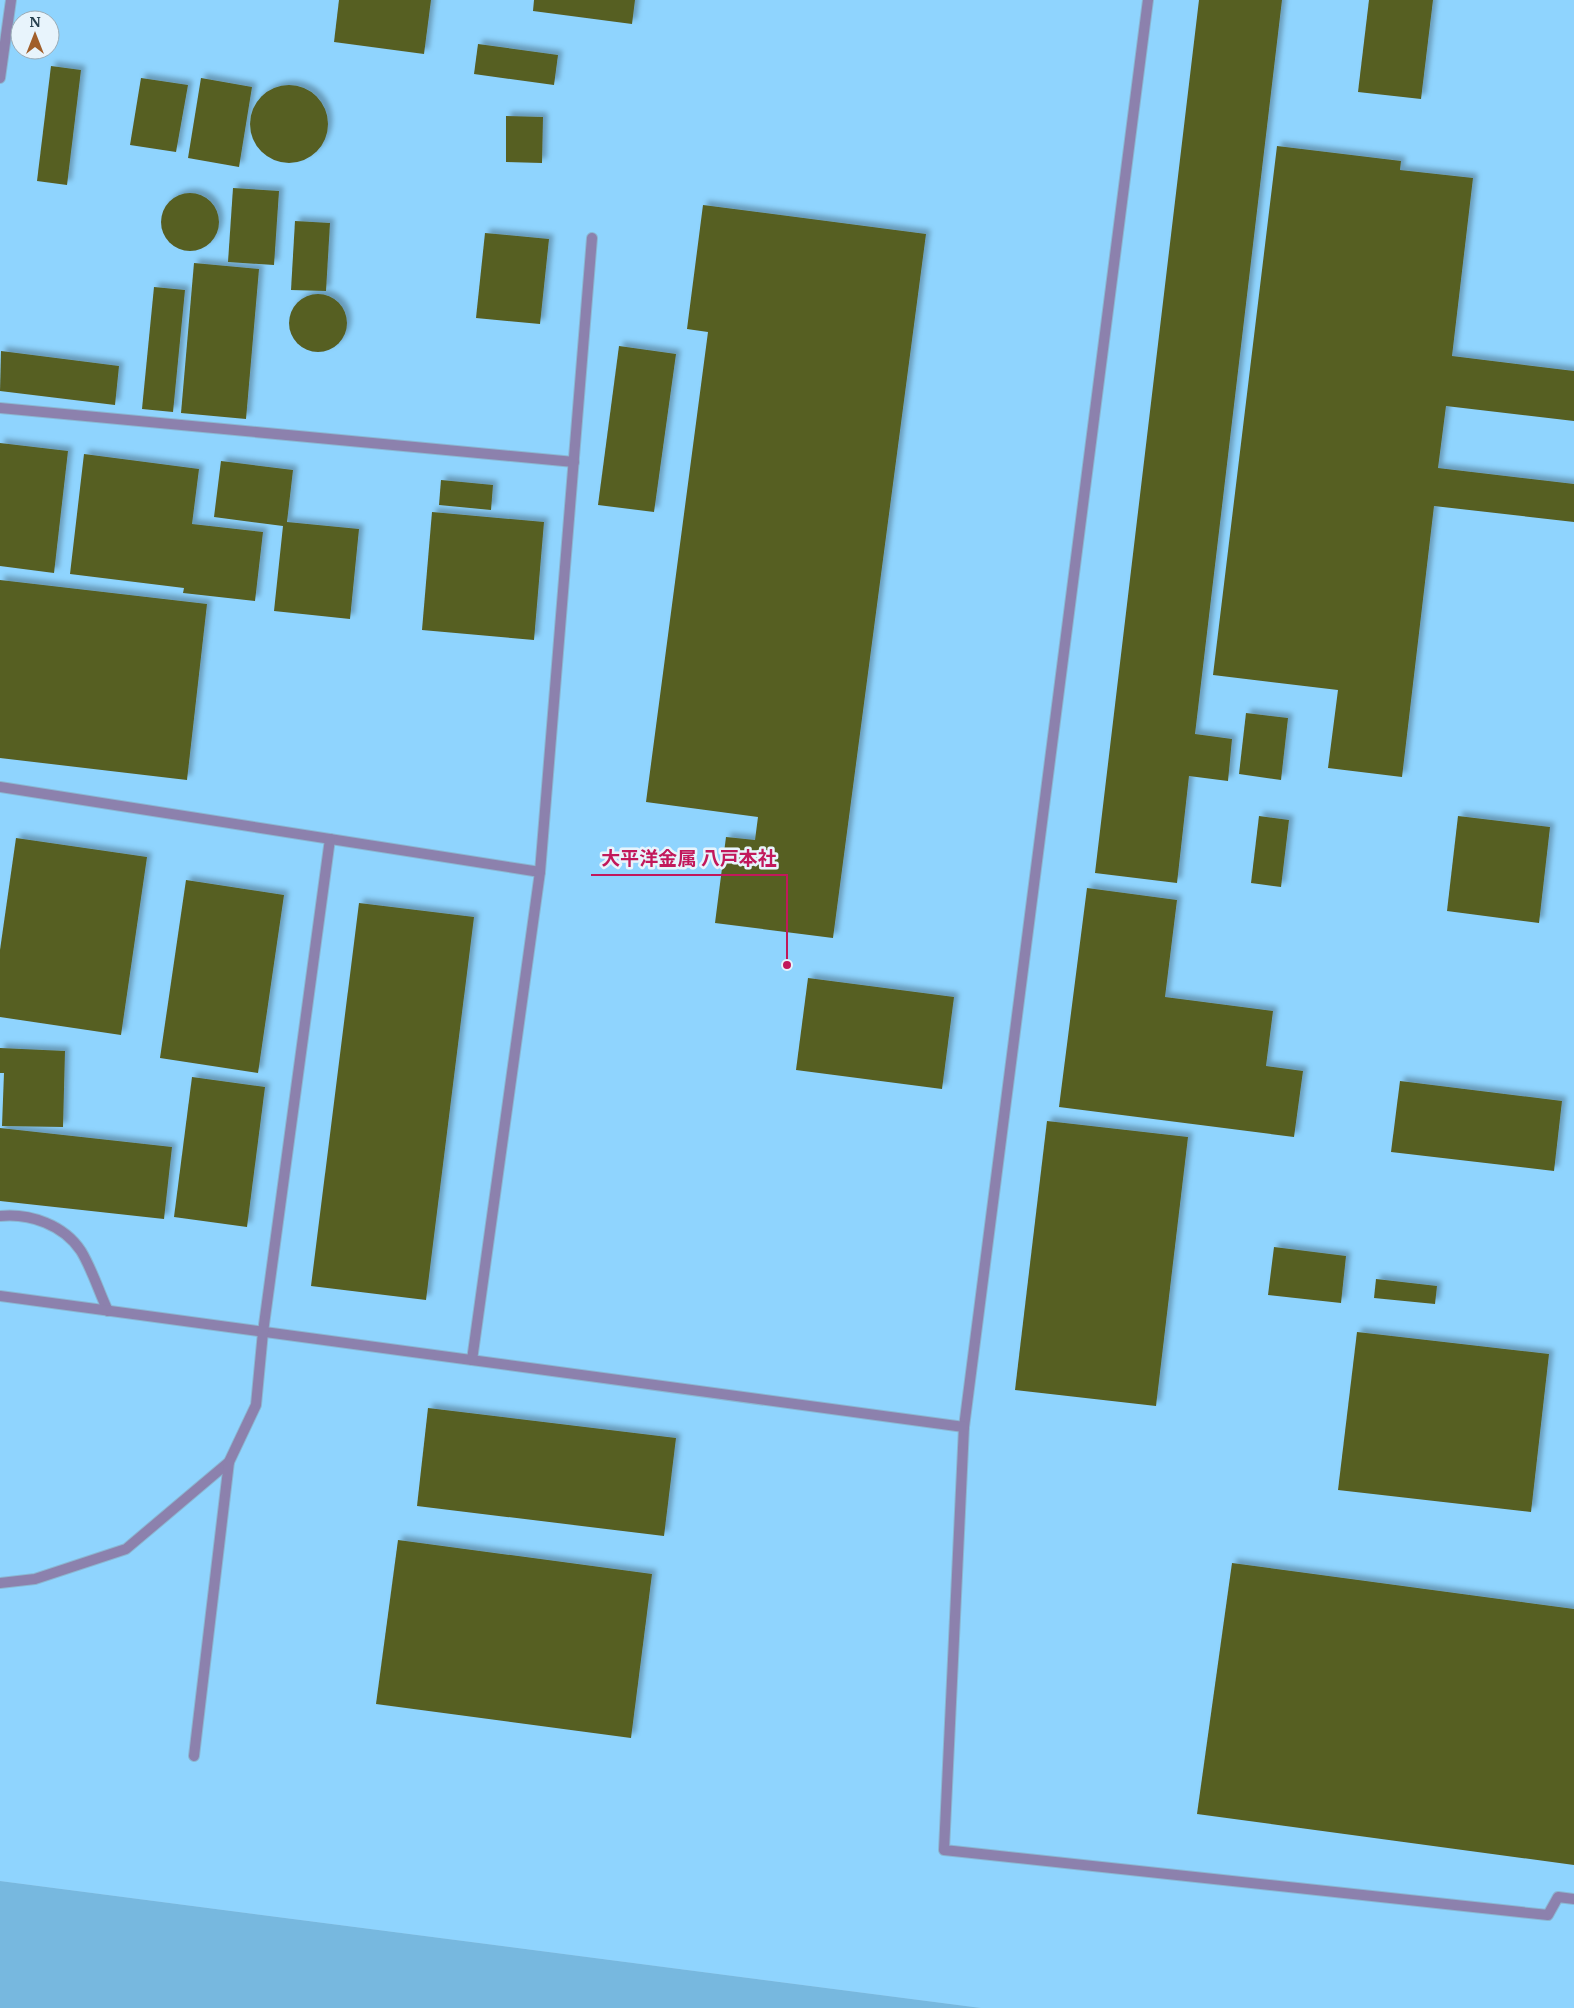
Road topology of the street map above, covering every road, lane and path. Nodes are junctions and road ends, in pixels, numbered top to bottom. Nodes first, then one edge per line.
1 (11, 0) edge
2 (1148, 0) edge
3 (0, 78) edge
4 (592, 238) dead end
5 (0, 408) edge
6 (574, 462) junction
7 (0, 787) edge
8 (330, 839) junction
9 (540, 872) junction
10 (0, 1216) edge
11 (0, 1296) edge
12 (108, 1311) junction
13 (264, 1332) junction
14 (472, 1360) junction
15 (964, 1427) junction
16 (229, 1462) junction
17 (0, 1583) edge
18 (194, 1756) dead end
19 (1574, 1899) edge

1 - 3 lane
2 - 15 lane
4 - 6 lane
5 - 6 lane
6 - 9 lane
7 - 8 lane
8 - 9 lane
8 - 13 lane
9 - 14 lane
10 - 12 lane
11 - 12 lane
12 - 13 lane
13 - 14 lane
13 - 16 lane
14 - 15 lane
15 - 19 lane
16 - 17 lane
16 - 18 lane

